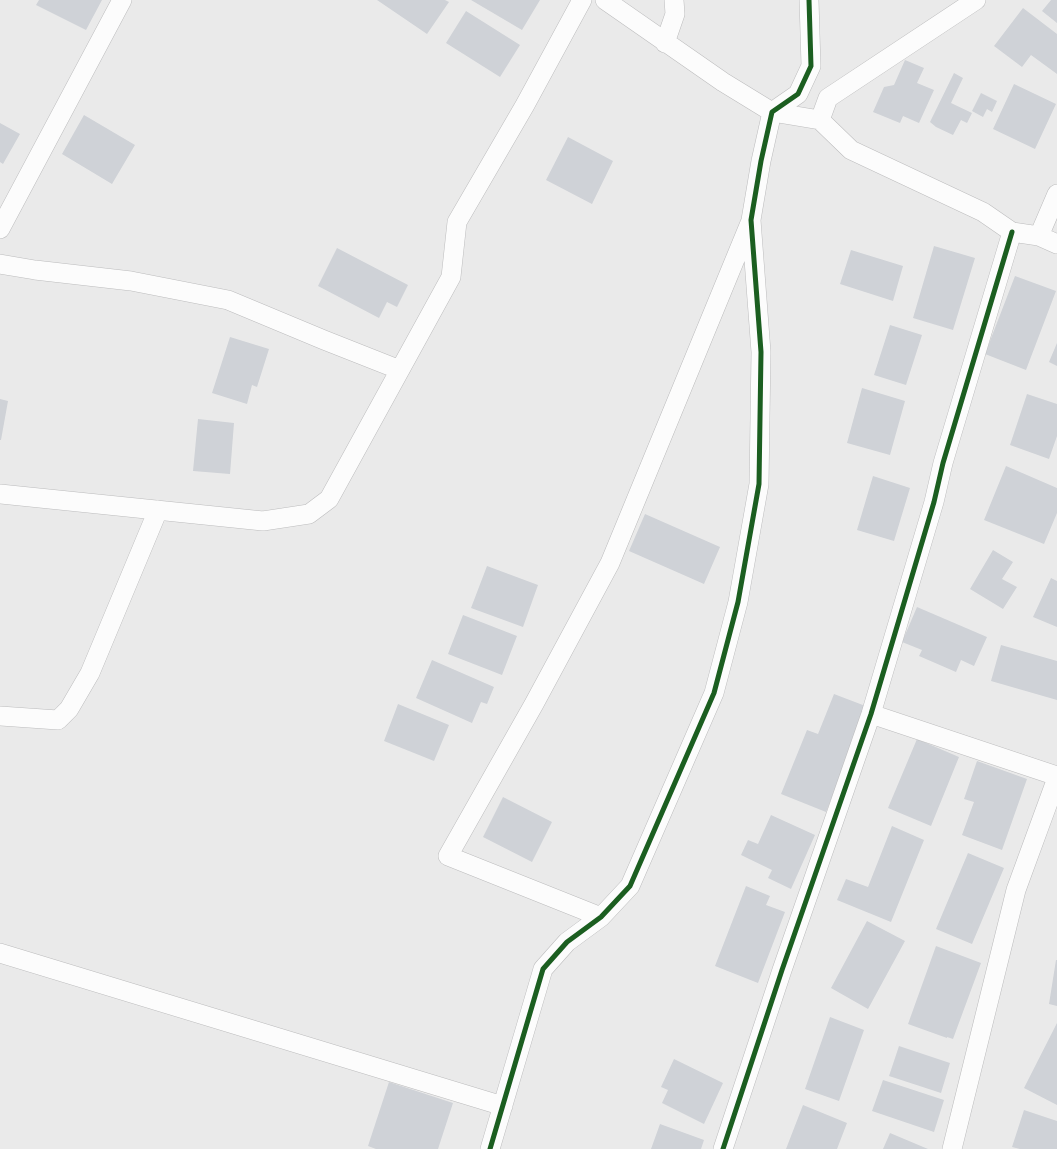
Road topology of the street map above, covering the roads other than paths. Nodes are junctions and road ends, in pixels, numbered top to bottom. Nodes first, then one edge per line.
1 (122, 0) edge
2 (582, 0) edge
3 (605, 0) edge
4 (674, 0) edge
5 (809, 0) edge
6 (976, 0) edge
7 (666, 43) junction
8 (772, 112) junction
9 (820, 120) junction
10 (1057, 194) edge
11 (751, 220) junction
12 (0, 229) edge
13 (1012, 232) junction
14 (1039, 236) junction
15 (1057, 244) edge
16 (0, 264) edge
17 (400, 370) junction
18 (0, 494) edge
19 (158, 510) junction
20 (871, 714) junction
21 (0, 716) edge
22 (1057, 777) edge
23 (601, 917) junction
24 (0, 953) edge
25 (503, 1106) junction
26 (490, 1149) edge
27 (723, 1149) edge
28 (952, 1149) edge

1 - 12 street
2 - 17 street
3 - 7 street
4 - 7 street
5 - 8 street
6 - 9 street
7 - 8 street
8 - 9 street
8 - 11 street
9 - 13 street
10 - 14 street
11 - 23 street
11 - 23 street
13 - 14 street
13 - 20 street
14 - 15 street
16 - 17 street
17 - 19 street
18 - 19 street
19 - 21 street
20 - 22 street
20 - 27 street
22 - 28 street
23 - 25 street
24 - 25 street
25 - 26 street

